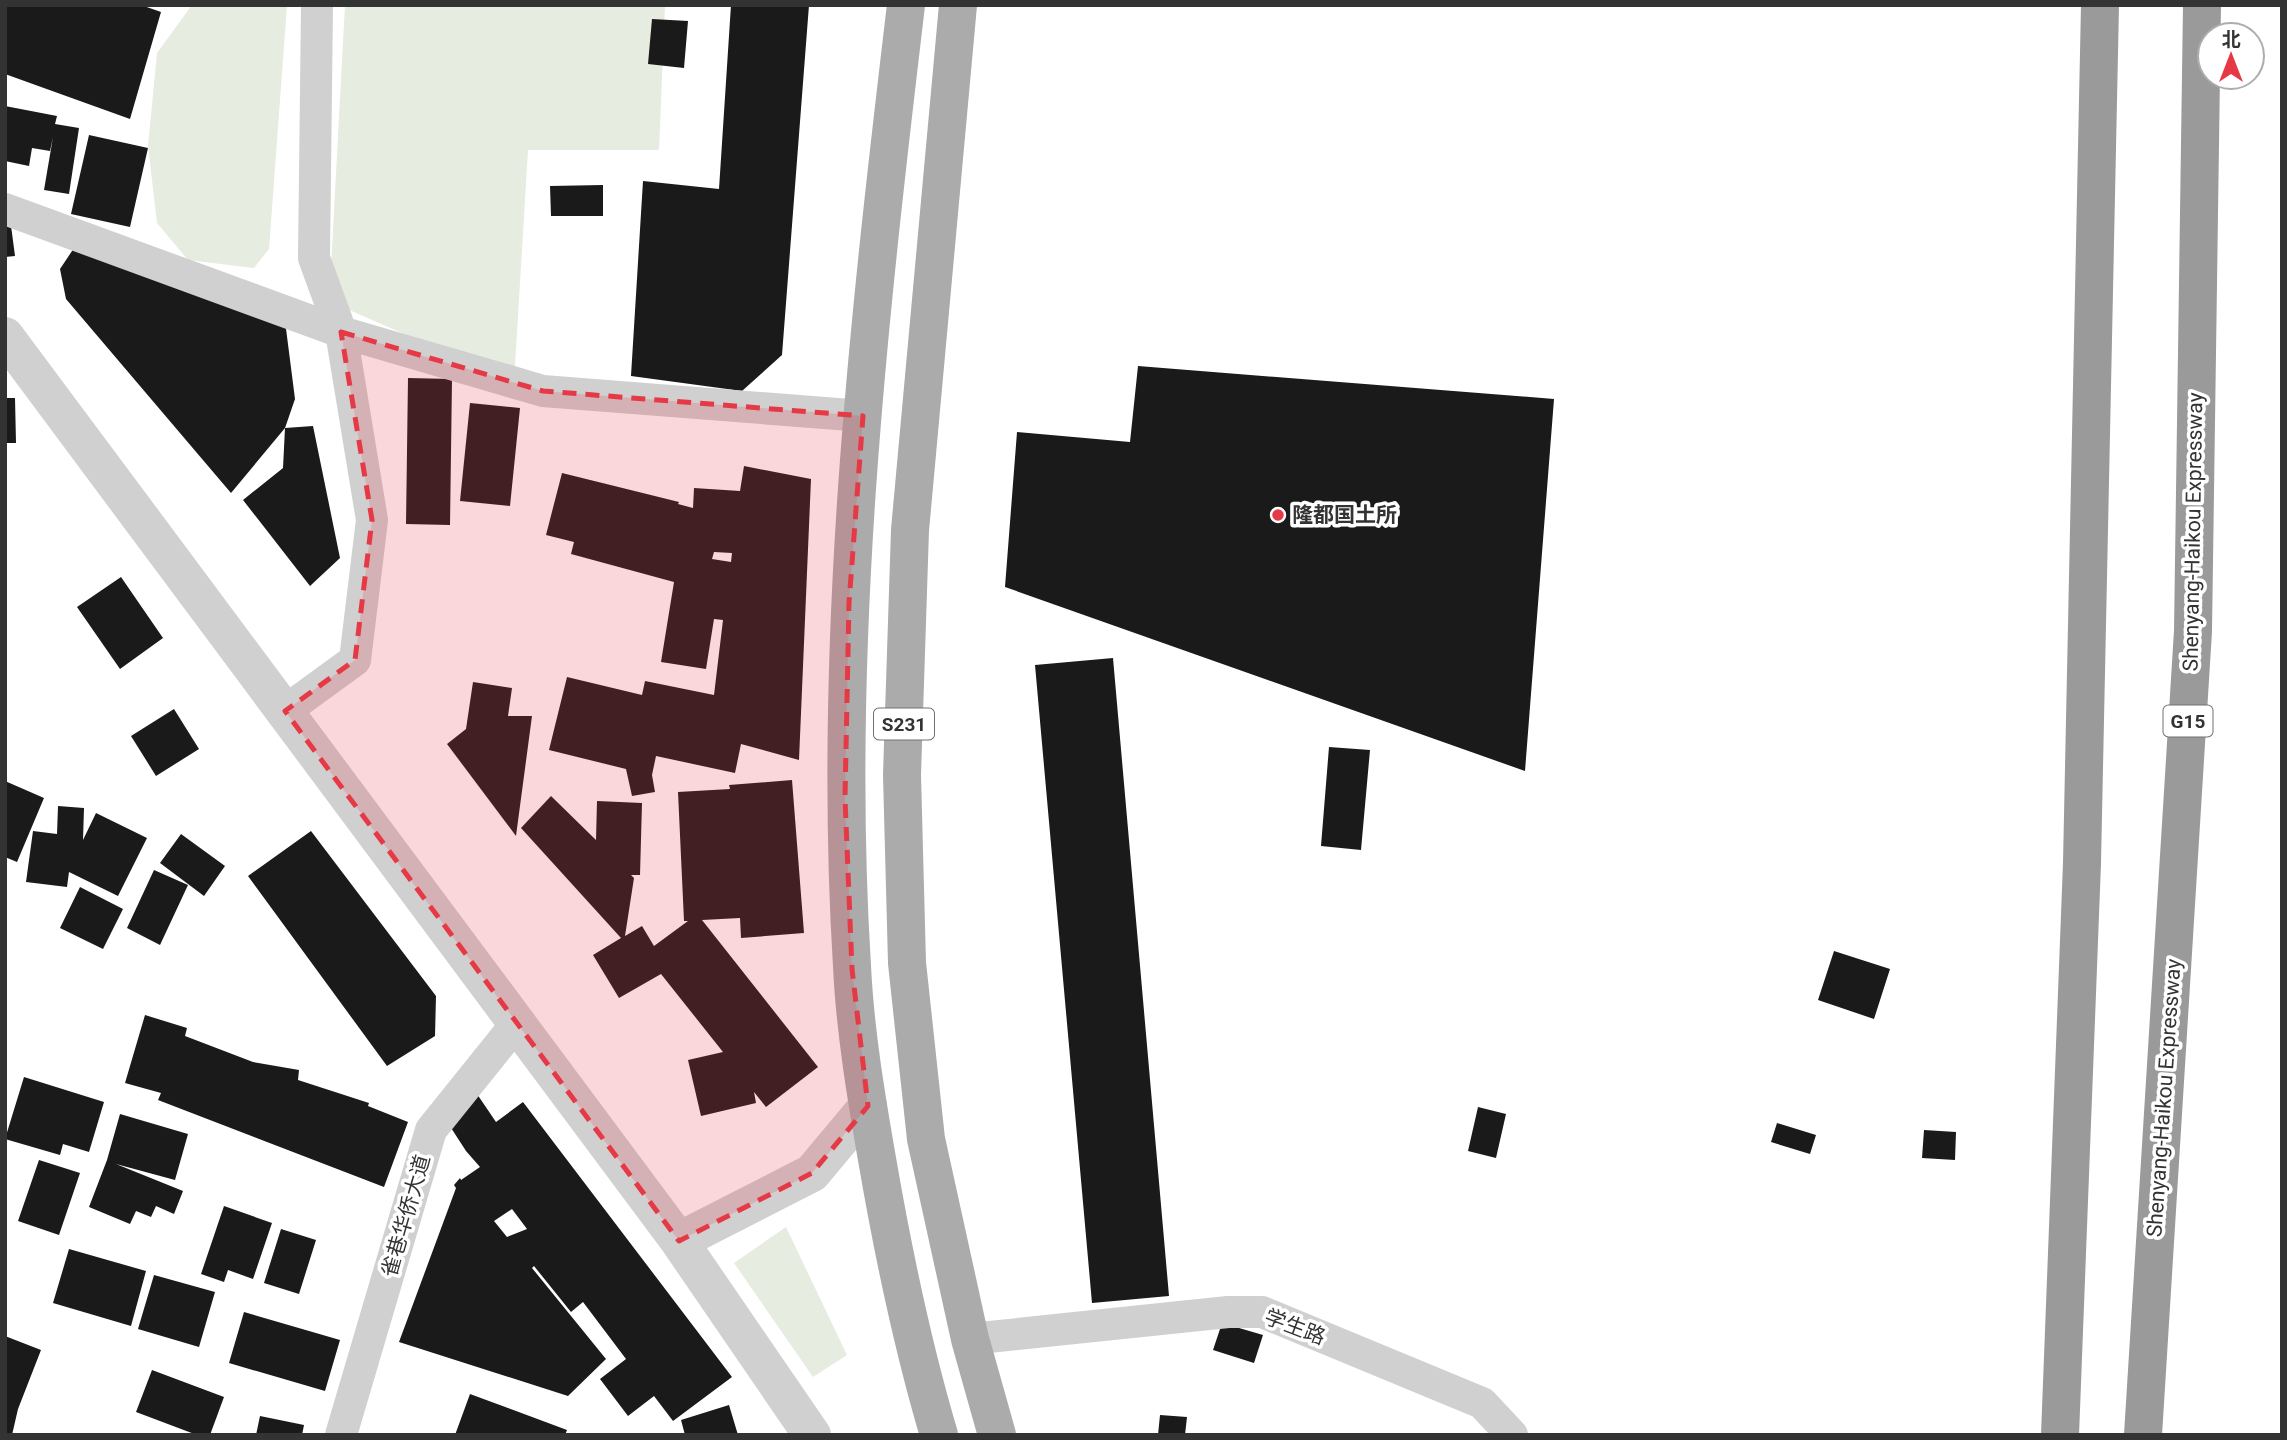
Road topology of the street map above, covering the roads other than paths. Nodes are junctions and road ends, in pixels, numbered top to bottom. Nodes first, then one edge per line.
1 (317, 5) edge
2 (906, 5) edge
3 (958, 5) edge
4 (2101, 5) edge
5 (2202, 5) edge
6 (5, 209) edge
7 (341, 332) junction
8 (5, 336) edge
9 (863, 416) junction
10 (285, 711) junction
11 (517, 1023) junction
12 (868, 1105) junction
13 (679, 1241) junction
14 (970, 1339) junction
15 (341, 1435) edge
16 (813, 1435) edge
17 (939, 1435) edge
18 (997, 1435) edge
19 (1512, 1435) edge
20 (2060, 1435) edge
21 (2143, 1435) edge

1 - 7 street
2 - 9 main road, S231
3 - 14 main road, S231
4 - 20 highway
5 - 21 highway, Shenyang-Haikou Expressway / G15
6 - 7 street
7 - 9 street
7 - 10 street
8 - 10 street
9 - 12 main road, S231
10 - 11 street
11 - 13 street
11 - 15 street, 雀巷华侨大道
12 - 13 street
12 - 17 main road, S231
13 - 16 street
14 - 18 main road, S231
14 - 19 street, 学生路

